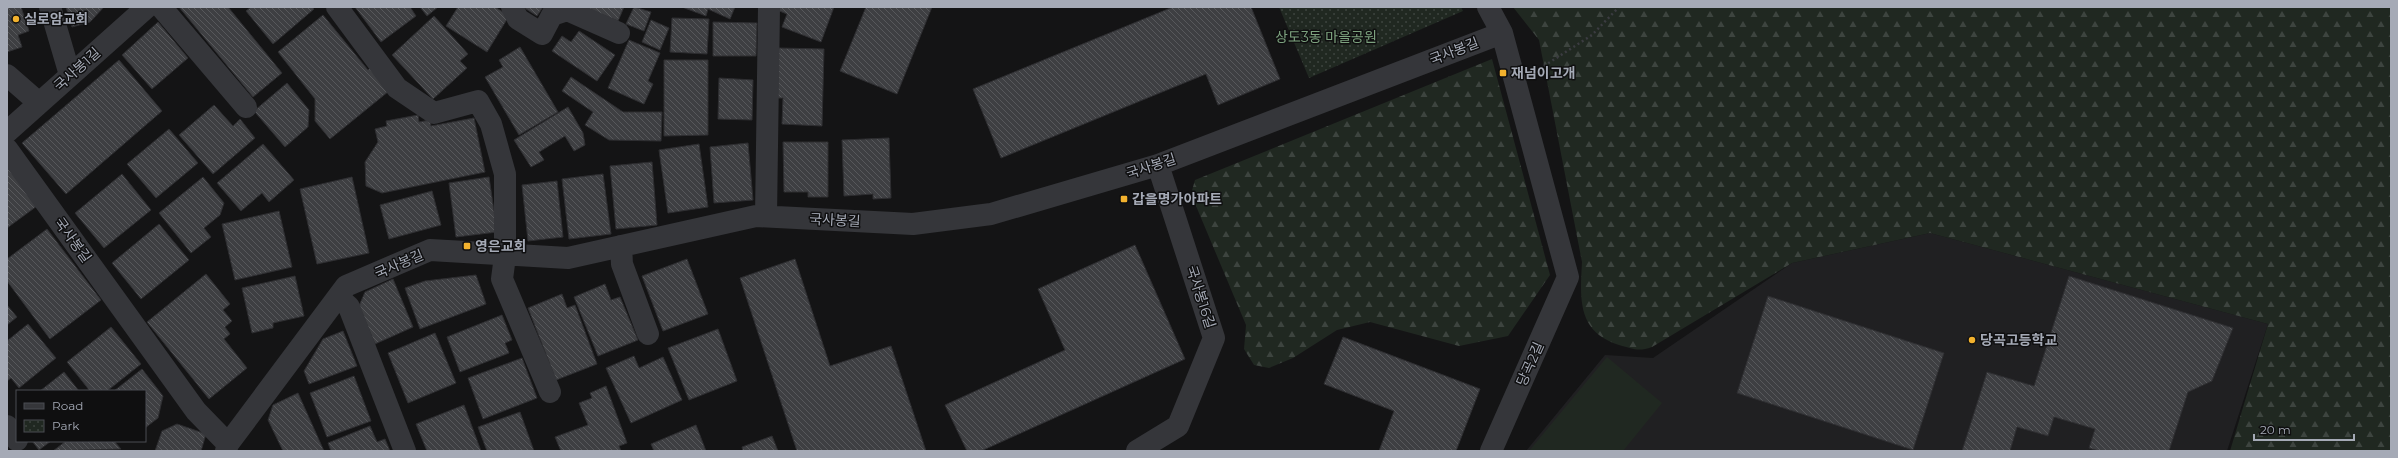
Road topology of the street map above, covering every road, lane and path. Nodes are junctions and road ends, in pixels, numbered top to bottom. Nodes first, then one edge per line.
1 (50, 7) edge
2 (147, 7) edge
3 (161, 7) edge
4 (337, 7) edge
5 (512, 7) edge
6 (769, 7) edge
7 (1488, 7) edge
8 (1619, 7) edge
9 (619, 33) dead end
10 (1502, 33) junction
11 (1544, 66) dead end
12 (7, 75) edge
13 (70, 75) junction
14 (39, 103) junction
15 (246, 107) dead end
16 (7, 132) edge
17 (7, 149) edge
18 (1158, 165) junction
19 (766, 216) junction
20 (621, 246) junction
21 (505, 256) junction
22 (338, 297) junction
23 (648, 334) dead end
24 (550, 392) dead end
25 (7, 426) edge
26 (16, 439) edge
27 (18, 442) edge
28 (227, 447) edge
29 (25, 451) edge
30 (406, 451) edge
31 (1137, 451) edge
32 (1491, 451) edge

1 - 13 street
2 - 13 street, 국사봉1길
3 - 15 street
4 - 21 street
5 - 9 street
6 - 19 street
7 - 10 street
8 - 11 path
10 - 18 street, 국사봉길
10 - 32 street, 당곡2길
12 - 14 street
13 - 14 street, 국사봉1길
14 - 16 street, 국사봉1길
17 - 28 street, 국사봉길
18 - 19 street, 국사봉길
18 - 31 street, 국사봉16길
19 - 20 street, 국사봉길
20 - 21 street, 국사봉길
20 - 23 street
21 - 22 street, 국사봉길
21 - 24 street
22 - 28 street, 국사봉길
22 - 30 street
25 - 26 street
27 - 29 street

